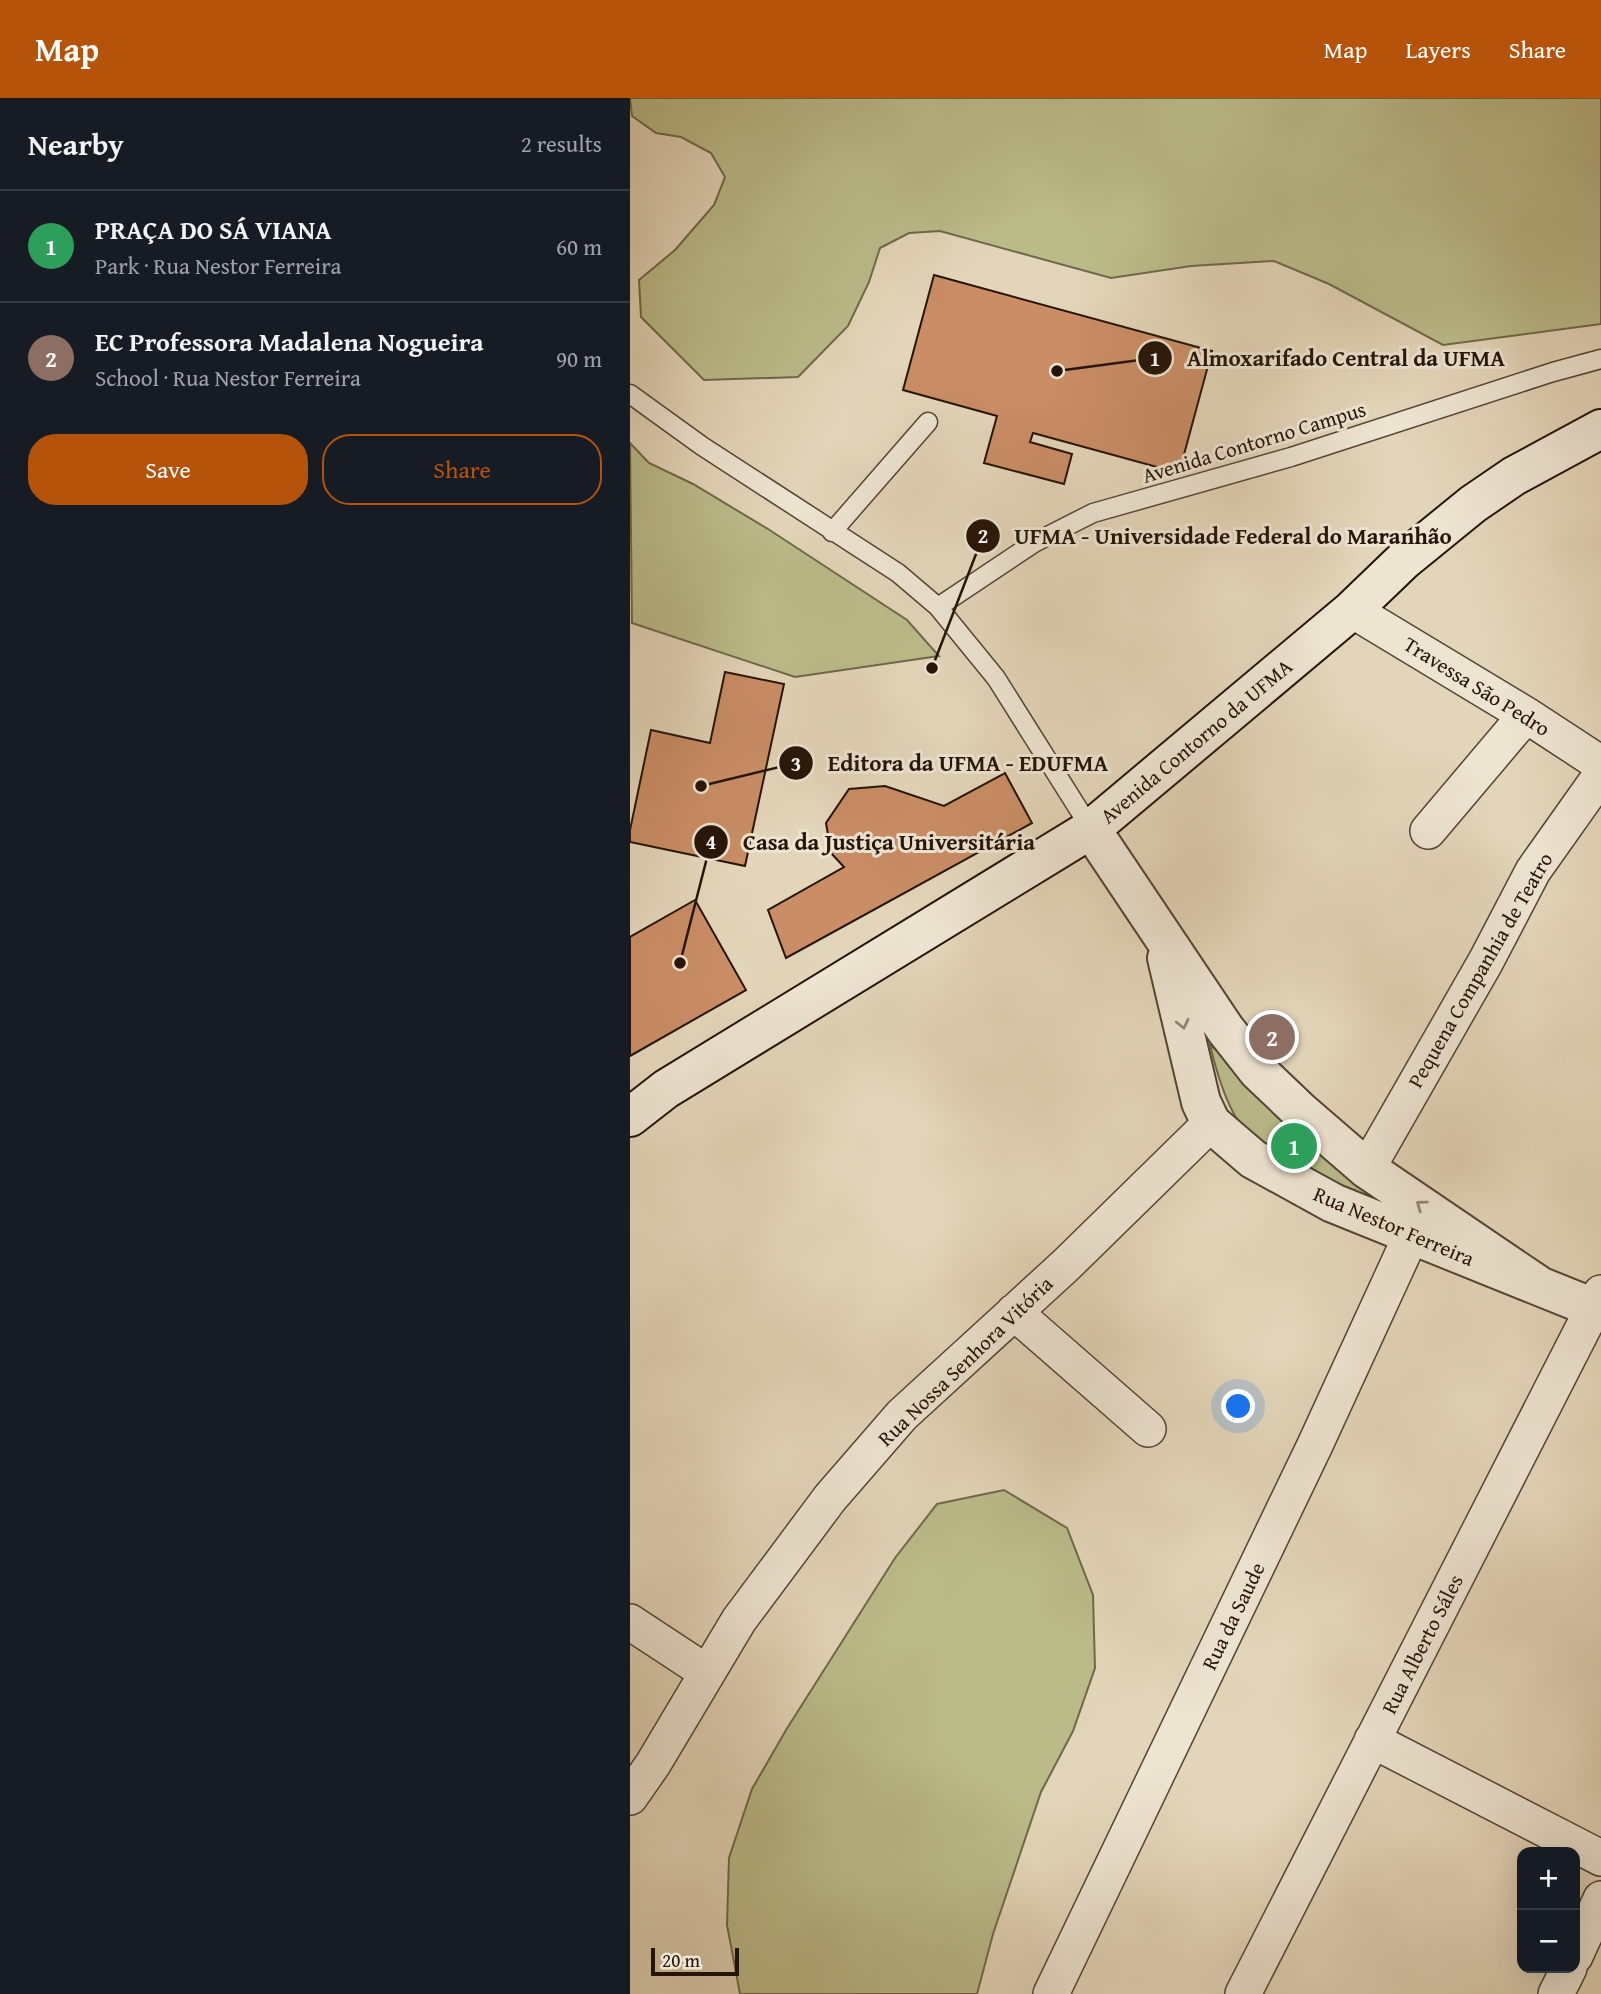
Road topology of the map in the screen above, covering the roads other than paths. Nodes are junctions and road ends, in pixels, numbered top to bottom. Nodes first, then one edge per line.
1 (1601, 359) edge
2 (630, 394) edge
3 (928, 422) dead end
4 (1601, 429) edge
5 (832, 532) junction
6 (938, 607) junction
7 (1352, 610) junction
8 (1526, 715) junction
9 (1601, 764) edge
10 (1601, 775) edge
11 (1091, 829) junction
12 (1427, 831) dead end
13 (1161, 934) junction
14 (630, 1117) edge
15 (1211, 1123) junction
16 (1367, 1168) junction
17 (1411, 1236) junction
18 (1538, 1285) junction
19 (1599, 1305) edge
20 (1014, 1312) junction
21 (1149, 1429) dead end
22 (630, 1622) edge
23 (706, 1672) junction
24 (1372, 1740) junction
25 (630, 1797) edge
26 (1601, 1858) edge
27 (1601, 1899) edge
28 (1580, 1945) edge
29 (1566, 1973) edge
30 (1051, 1994) edge
31 (1243, 1994) edge
32 (1556, 1994) edge

1 - 6 lane, Avenida Contorno Campus
2 - 5 lane
3 - 5 lane
4 - 7 street, Avenida Contorno da UFMA
5 - 6 lane
6 - 11 lane
7 - 8 street, Travessa São Pedro
7 - 11 street, Avenida Contorno da UFMA
8 - 9 street, Travessa São Pedro
8 - 12 street
10 - 16 street, Pequena Companhia de Teatro
11 - 13 street, Rua Nestor Ferreira
11 - 14 street, Avenida Contorno da UFMA
13 -> 15 street, Rua Nestor Ferreira
13 - 16 street, Rua Nestor Ferreira
15 - 17 street, Rua Nestor Ferreira
15 - 20 street, Rua Nossa Senhora Vitória
18 -> 16 street, Rua Nestor Ferreira
17 - 18 street, Rua Nestor Ferreira
17 - 30 street, Rua da Saude
18 - 19 street, Rua Nestor Ferreira
19 - 24 street, Rua Alberto Sáles
20 - 21 street
20 - 23 street, Rua Nossa Senhora Vitória
22 - 23 street
23 - 25 street, Rua Nossa Senhora Vitória
24 - 26 street
24 - 31 street, Rua Alberto Sáles
27 - 28 street
29 - 32 street

